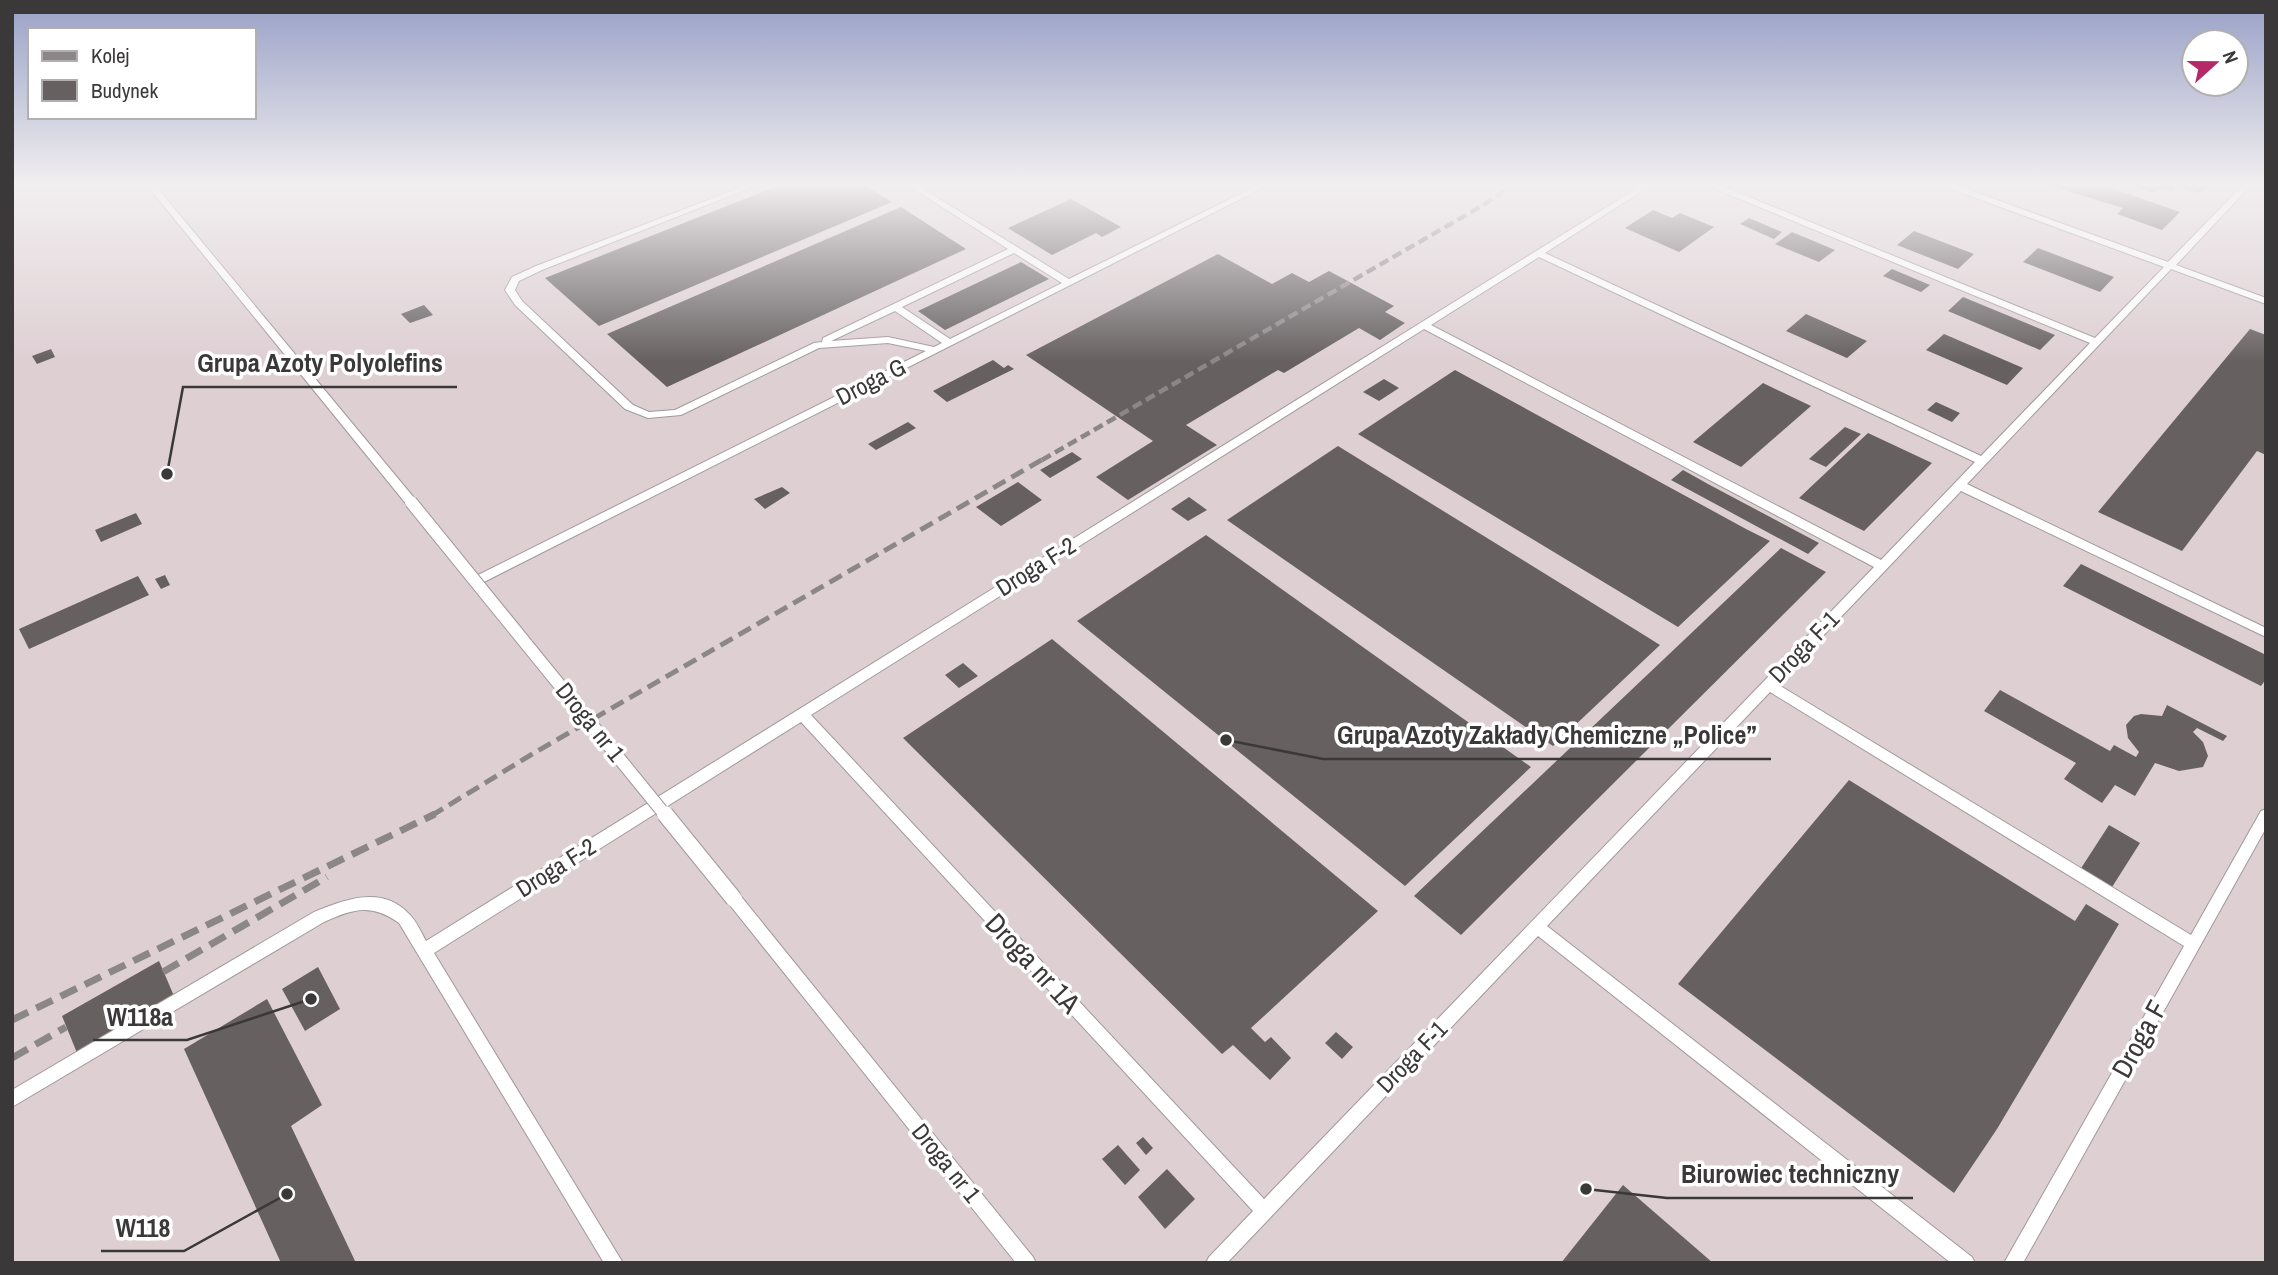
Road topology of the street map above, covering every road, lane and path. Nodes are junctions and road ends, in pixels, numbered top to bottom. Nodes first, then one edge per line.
1 (199, 244) edge
2 (602, 244) edge
3 (1006, 244) edge
4 (1148, 244) edge
5 (1553, 244) edge
6 (1856, 244) edge
7 (2111, 244) edge
8 (2191, 244) edge
9 (1015, 249) junction
10 (1538, 253) junction
11 (2170, 265) junction
12 (1069, 283) junction
13 (2266, 301) edge
14 (894, 306) junction
15 (1424, 325) junction
16 (2097, 342) junction
17 (948, 343) junction
18 (817, 345) junction
19 (936, 350) junction
20 (1982, 461) junction
21 (1959, 485) junction
22 (1882, 566) junction
23 (476, 581) junction
24 (2266, 633) edge
25 (1768, 685) junction
26 (802, 714) junction
27 (2266, 815) edge
28 (1536, 927) junction
29 (2193, 944) junction
30 (424, 951) junction
31 (12, 1099) edge
32 (1264, 1211) junction
33 (614, 1263) edge
34 (1027, 1263) edge
35 (1215, 1263) edge
36 (1966, 1263) edge
37 (2013, 1263) edge

1 - 23 lane, Droga nr 1, bridge
2 - 18 lane
3 - 9 lane
4 - 12 lane, Droga G
5 - 10 lane, Droga F-2
6 - 16 lane
7 - 11 lane
8 - 11 lane, Droga F-1
9 - 12 lane
9 - 14 lane
10 - 15 lane, Droga F-2
10 - 20 lane
11 - 13 lane
11 - 16 lane, Droga F-1
12 - 17 lane, Droga G
14 - 17 lane
14 - 18 lane
15 - 22 lane
15 - 26 lane, Droga F-2
16 - 20 lane, Droga F-1
17 - 19 lane, Droga G
18 - 19 lane
19 - 23 lane, Droga G
20 - 21 lane, Droga F-1
21 - 22 lane, Droga F-1
21 - 24 lane
22 - 25 lane, Droga F-1
23 - 34 lane, Droga nr 1, bridge
25 - 28 lane, Droga F-1
25 - 29 lane
26 - 30 lane, Droga F-2
26 - 32 lane, Droga nr 1A
27 - 29 lane, Droga F
28 - 32 lane, Droga F-1
28 - 36 lane
29 - 37 lane, Droga F
30 - 31 lane
30 - 33 lane
32 - 35 lane, Droga F-1

